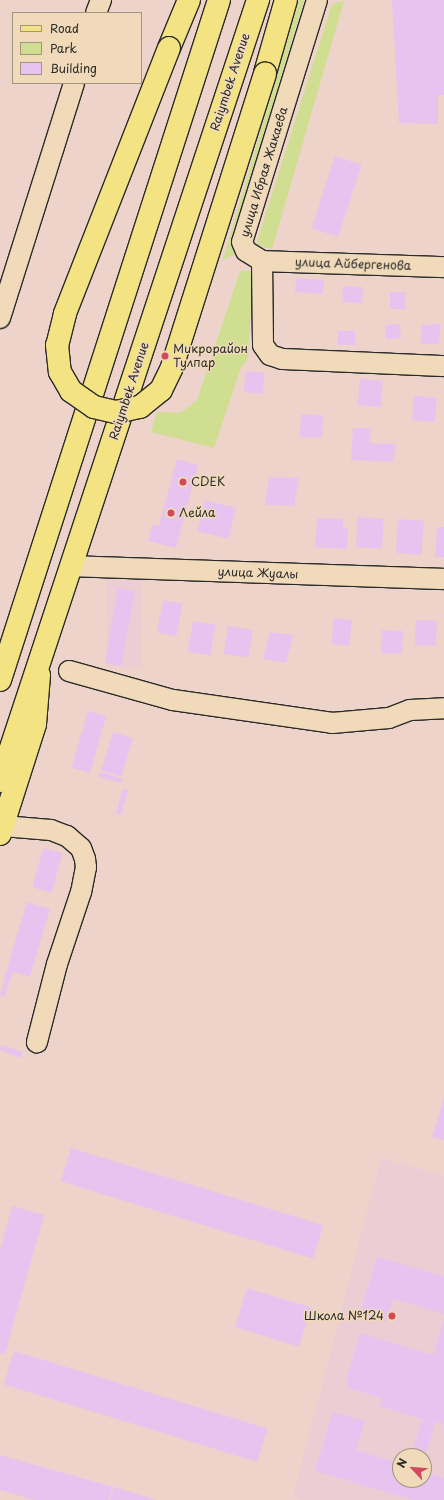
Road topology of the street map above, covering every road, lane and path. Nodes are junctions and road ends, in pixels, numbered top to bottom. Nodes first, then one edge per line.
1 (100, 0) edge
2 (189, 0) edge
3 (219, 0) edge
4 (258, 0) edge
5 (286, 0) edge
6 (317, 0) edge
7 (96, 12) edge
8 (74, 84) edge
9 (262, 261) junction
10 (444, 268) edge
11 (0, 318) edge
12 (444, 366) edge
13 (72, 566) junction
14 (444, 579) edge
15 (40, 661) junction
16 (69, 671) dead end
17 (0, 680) edge
18 (444, 708) edge
19 (0, 781) edge
20 (1, 830) edge
21 (37, 1042) dead end

1 - 7 street
2 - 5 main road, bridge
3 - 17 main road
4 - 13 main road, Raiymbek Avenue
6 - 9 street, улица Ибрая Жакаева
8 - 11 street
9 - 10 street, улица Айбергенова
9 - 12 street
13 - 14 street, улица Жуалы
13 - 15 main road, Raiymbek Avenue
15 - 19 main road, Raiymbek Avenue
15 - 20 main road
16 - 18 street
20 - 21 street

